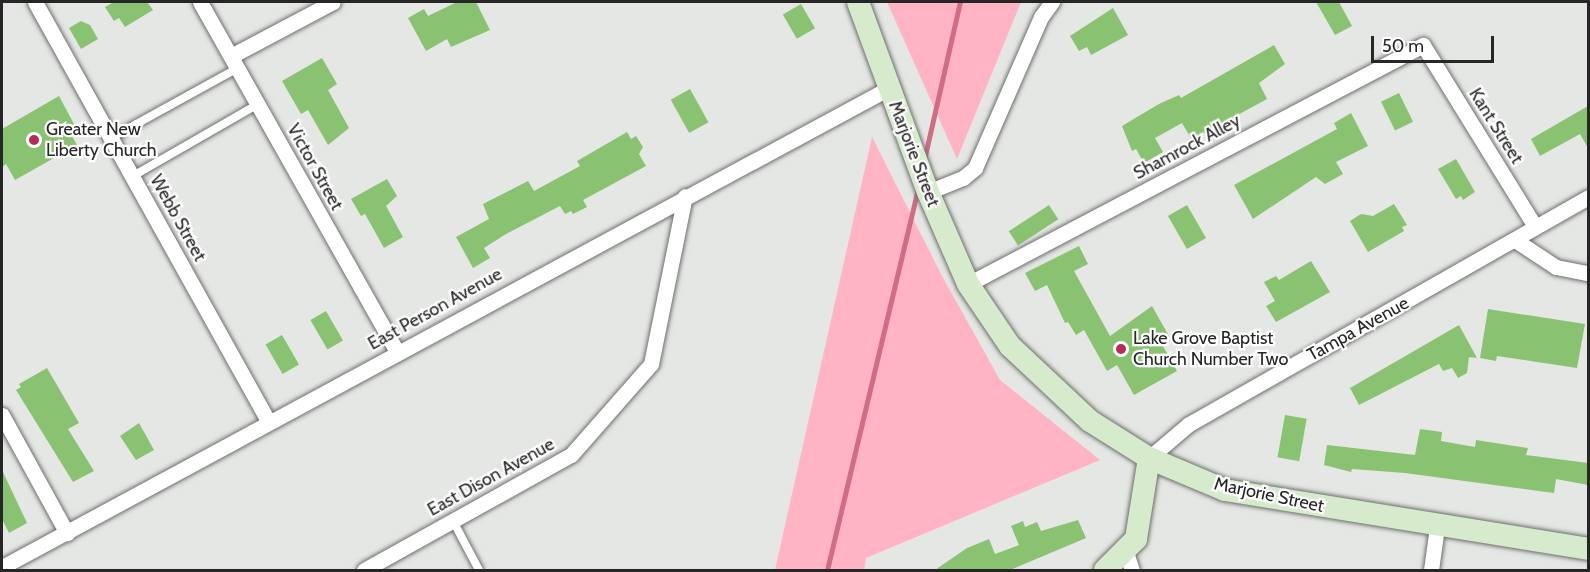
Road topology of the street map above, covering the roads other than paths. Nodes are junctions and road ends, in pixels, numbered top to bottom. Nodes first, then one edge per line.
1 (35, 2) edge
2 (200, 2) edge
3 (333, 2) edge
4 (858, 2) edge
5 (1052, 2) edge
6 (1423, 45) joint
7 (234, 62) junction
8 (889, 88) junction
9 (258, 104) junction
10 (111, 138) junction
11 (133, 176) junction
12 (928, 192) junction
13 (685, 196) junction
14 (1588, 197) edge
15 (1535, 226) junction
16 (1515, 240) junction
17 (1588, 273) edge
18 (968, 284) junction
19 (397, 352) junction
20 (2, 415) edge
21 (269, 422) junction
22 (1149, 458) junction
23 (453, 521) junction
24 (1437, 527) junction
25 (67, 533) junction
26 (1588, 549) edge
27 (1129, 561) edge
28 (2, 567) edge
29 (364, 570) edge
30 (479, 570) edge
31 (1105, 570) edge
32 (1431, 570) edge

1 - 10 street, Webb Street
2 - 7 street, Victor Street
3 - 7 street
4 - 8 street, Marjorie Street
5 - 12 street
6 - 15 street, Kant Street
6 - 18 street, Shamrock Alley
7 - 9 street, Victor Street
7 - 10 lane
8 - 12 street, Marjorie Street
8 - 13 street, East Person Avenue
9 - 11 lane
9 - 19 street, Victor Street
10 - 11 street, Webb Street
11 - 21 street, Webb Street
12 - 18 street, Marjorie Street
13 - 19 street, East Person Avenue
13 - 23 street, East Dison Avenue
14 - 15 street, Tampa Avenue
15 - 16 street, Tampa Avenue
16 - 17 street
16 - 22 street, Tampa Avenue
18 - 22 street, Marjorie Street
19 - 21 street, East Person Avenue
20 - 25 street
21 - 25 street, East Person Avenue
22 - 24 street, Marjorie Street
22 - 27 street
23 - 29 street, East Dison Avenue
23 - 30 lane
24 - 26 street, Marjorie Street
24 - 32 street
25 - 28 street, East Person Avenue
27 - 31 street

